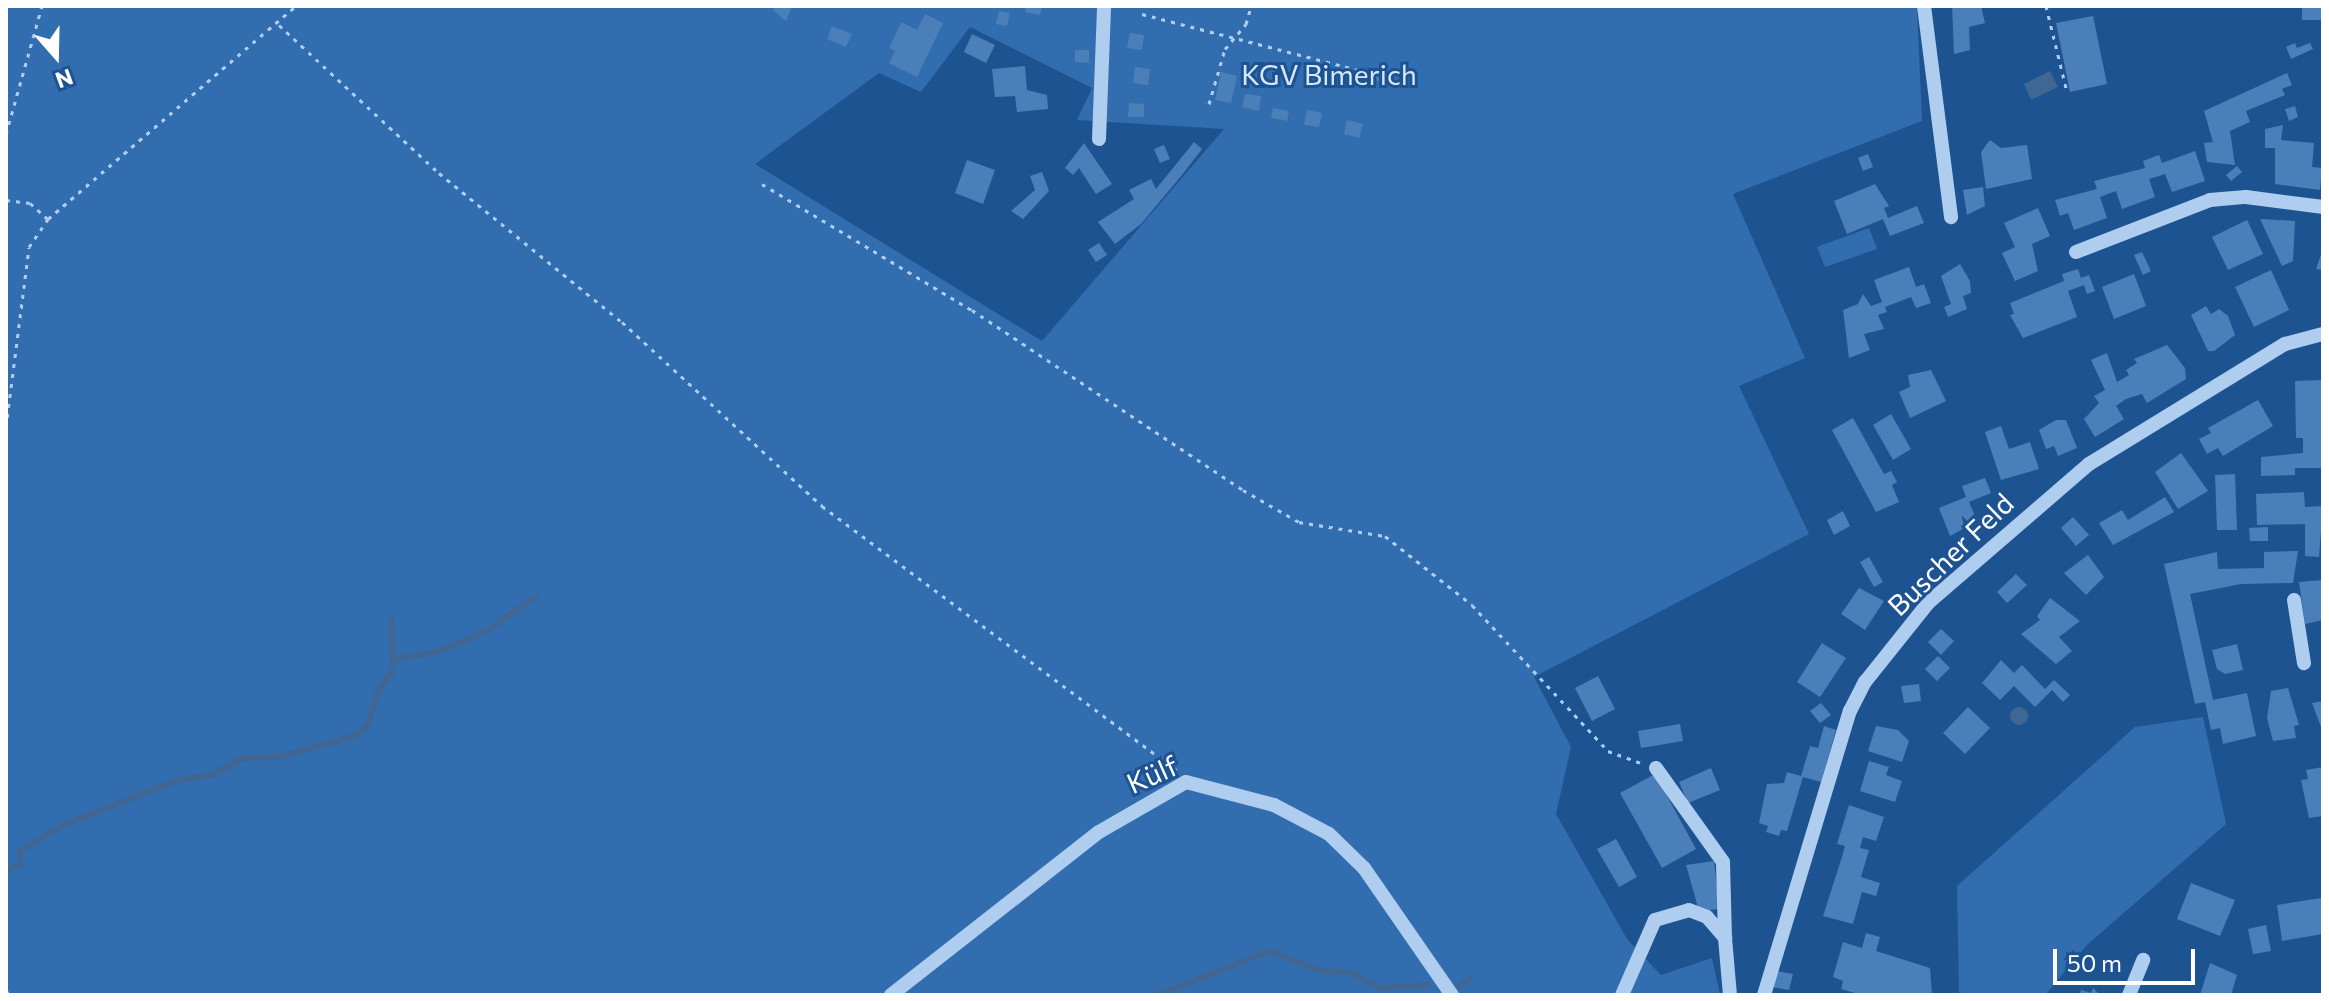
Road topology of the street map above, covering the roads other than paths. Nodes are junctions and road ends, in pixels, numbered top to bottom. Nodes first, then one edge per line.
1 (1104, 6) edge
2 (1924, 6) edge
3 (1099, 139) dead end
4 (2323, 207) edge
5 (1951, 217) dead end
6 (2076, 252) dead end
7 (2323, 334) edge
8 (2294, 600) dead end
9 (2304, 663) dead end
10 (1656, 768) road end
11 (1725, 938) junction
12 (2143, 960) dead end
13 (891, 995) edge
14 (1452, 995) edge
15 (1622, 995) edge
16 (1730, 995) edge
17 (1764, 995) edge
18 (2129, 995) edge

1 - 3 street
2 - 5 street
4 - 6 street
7 - 17 street, Buscher Feld
8 - 9 street
10 - 11 street
11 - 15 street
11 - 16 street
12 - 18 street
13 - 14 street, Külf

